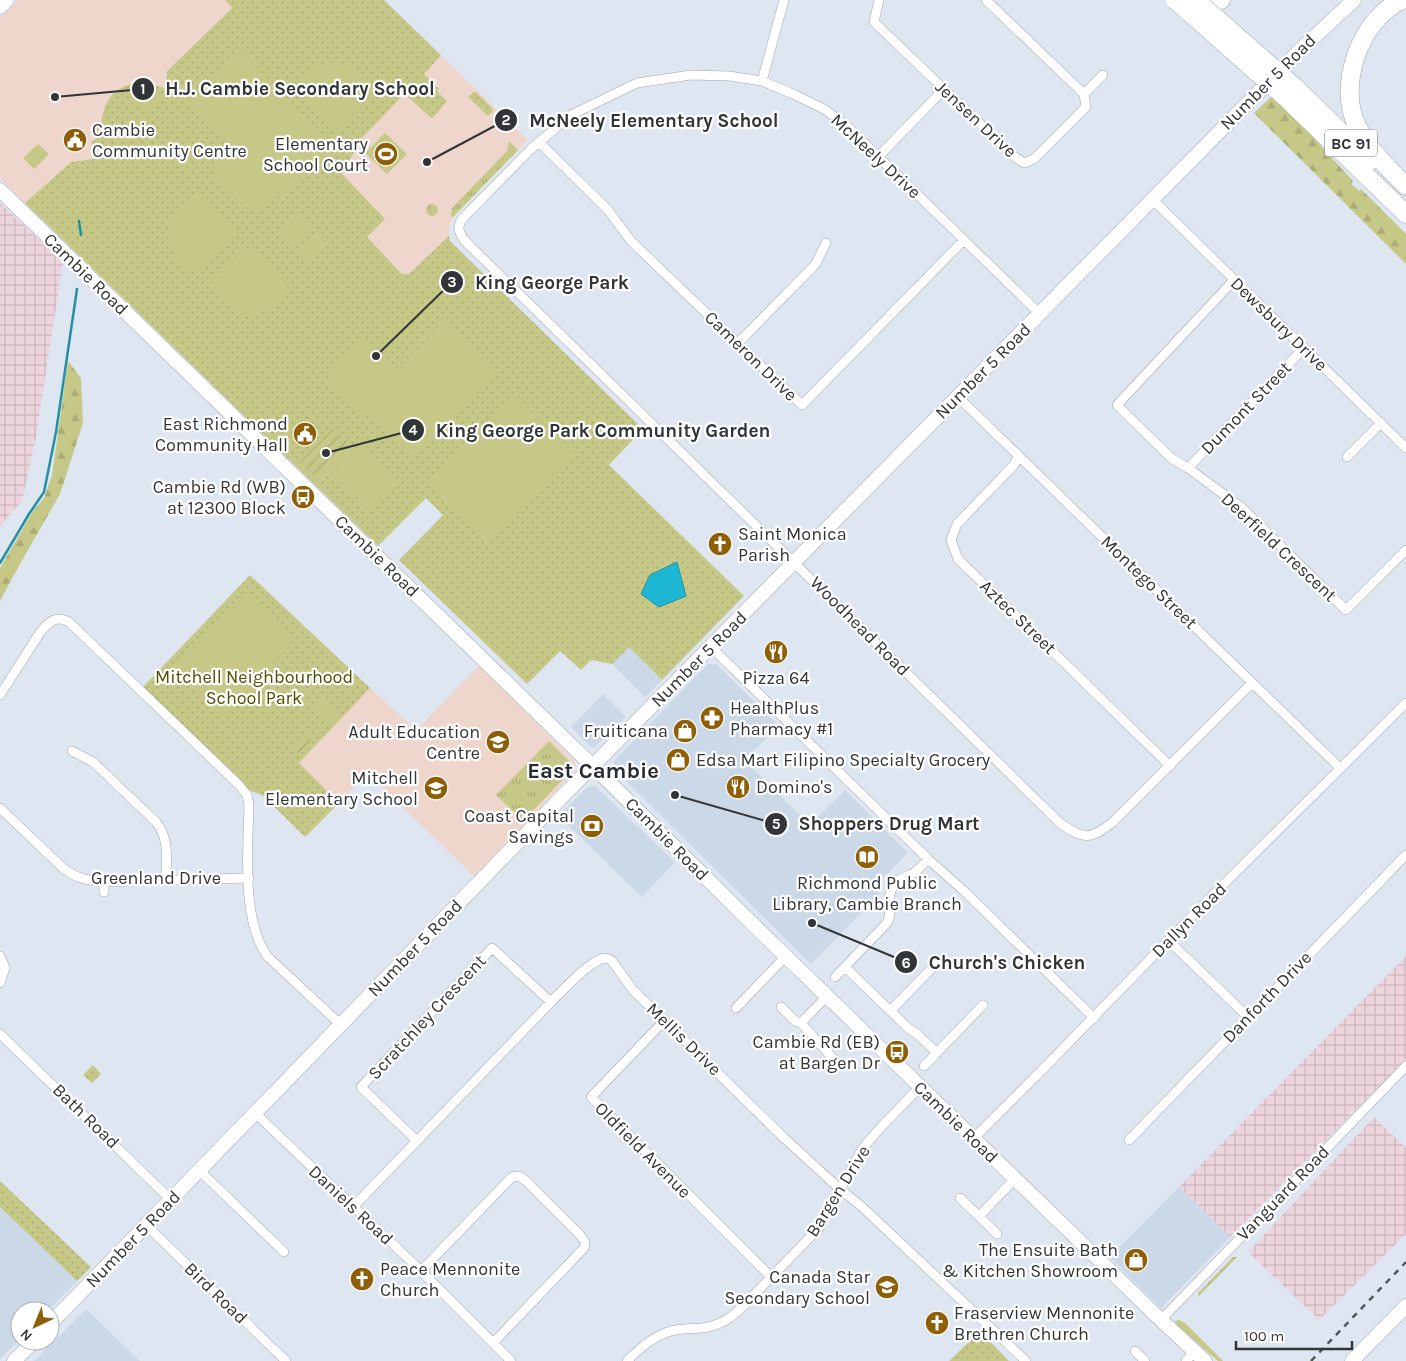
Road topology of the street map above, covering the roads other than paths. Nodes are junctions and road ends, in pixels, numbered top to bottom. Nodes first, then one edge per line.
1 (7, 0) edge
2 (784, 0) edge
3 (879, 0) edge
4 (986, 0) edge
5 (1175, 0) edge
6 (1196, 0) edge
7 (1210, 0) edge
8 (1221, 0) edge
9 (1354, 0) edge
10 (1402, 0) edge
11 (0, 7) edge
12 (1103, 75) dead end
13 (762, 81) junction
14 (944, 89) junction
15 (1084, 94) junction
16 (1292, 94) junction
17 (539, 142) junction
18 (879, 156) junction
19 (1406, 186) edge
20 (0, 190) edge
21 (1398, 197) edge
22 (1152, 199) junction
23 (1406, 214) edge
24 (1406, 218) edge
25 (458, 226) joint
26 (964, 240) junction
27 (826, 243) dead end
28 (1234, 280) junction
29 (1040, 314) junction
30 (738, 343) junction
31 (1304, 348) junction
32 (958, 396) junction
33 (1381, 423) junction
34 (1406, 448) edge
35 (1019, 456) junction
36 (1347, 457) dead end
37 (1188, 468) junction
38 (1406, 550) edge
39 (794, 562) junction
40 (711, 647) junction
41 (1252, 683) junction
42 (0, 695) edge
43 (1405, 707) edge
44 (72, 751) dead end
45 (592, 765) junction
46 (1170, 766) junction
47 (1340, 768) junction
48 (0, 808) edge
49 (1406, 855) edge
50 (928, 859) junction
51 (248, 878) junction
52 (166, 880) junction
53 (104, 882) junction
54 (104, 892) dead end
55 (1169, 940) junction
56 (0, 956) edge
57 (786, 956) junction
58 (941, 959) dead end
59 (845, 967) junction
60 (836, 977) dead end
61 (0, 983) edge
62 (827, 996) junction
63 (551, 1002) junction
64 (983, 1005) dead end
65 (781, 1007) dead end
66 (736, 1008) dead end
67 (890, 1011) junction
68 (1248, 1017) junction
69 (1094, 1018) junction
70 (665, 1020) junction
71 (800, 1023) junction
72 (340, 1024) junction
73 (0, 1034) edge
74 (937, 1054) junction
75 (838, 1064) dead end
76 (924, 1066) dead end
77 (1406, 1066) edge
78 (920, 1086) junction
79 (255, 1113) junction
80 (974, 1138) junction
81 (1129, 1140) dead end
82 (417, 1141) junction
83 (200, 1170) junction
84 (1015, 1179) junction
85 (841, 1190) junction
86 (960, 1198) dead end
87 (171, 1200) junction
88 (353, 1207) junction
89 (979, 1216) junction
90 (146, 1225) junction
91 (997, 1234) dead end
92 (284, 1252) dead end
93 (420, 1272) junction
94 (771, 1277) junction
95 (1406, 1306) edge
96 (60, 1314) edge
97 (1161, 1320) junction
98 (492, 1343) junction
99 (24, 1351) edge
100 (1134, 1351) dead end
101 (1195, 1358) edge
102 (14, 1361) edge
103 (286, 1361) edge
104 (510, 1361) edge
105 (627, 1361) edge
106 (1026, 1361) edge
107 (1145, 1361) edge
108 (1352, 1361) edge

1 - 11 main road
2 - 13 street
3 - 14 street, Jensen Drive
4 - 15 street
5 - 16 highway, BC 91, bridge
6 - 16 highway, BC 91, bridge
7 - 8 highway
9 - 22 main road, Number 5 Road
10 - 19 highway
12 - 15 street
13 - 17 street, McNeely Drive
13 - 18 street, McNeely Drive
14 - 15 street, Jensen Drive
14 - 18 street
16 - 21 highway, BC 91
17 - 25 street, McNeely Drive
17 - 30 street, Cameron Drive
18 - 26 street, McNeely Drive
20 - 45 main road, Cambie Road
21 - 23 highway, BC 91
21 - 24 highway
22 - 28 street, Dewsbury Drive
22 - 29 main road, Number 5 Road
25 - 39 street, Woodhead Road
26 - 29 street, McNeely Drive
26 - 30 street, Cameron Drive
27 - 30 street
28 - 31 street, Dewsbury Drive
28 - 37 street, Deerfield Crescent
29 - 32 main road, Number 5 Road
31 - 33 street, Dewsbury Drive
31 - 37 street, Dumont Street
32 - 35 street, Montego Street
32 - 39 main road, Number 5 Road
33 - 34 street, Dewsbury Drive
33 - 36 street
35 - 41 street, Montego Street
35 - 46 street, Aztec Street
37 - 38 street, Deerfield Crescent
39 - 40 main road, Number 5 Road
39 - 46 street, Woodhead Road
40 - 45 main road, Number 5 Road
40 - 50 street
41 - 46 street, Woodhead Road
41 - 47 street, Montego Street
42 - 51 street
43 - 47 street, Dallyn Road
44 - 52 street
45 - 57 main road, Cambie Road
45 - 72 main road, Number 5 Road
47 - 55 street, Dallyn Road
48 - 53 street, Greenland Drive
49 - 68 street, Danforth Drive
50 - 59 street
50 - 69 street
51 - 52 street, Greenland Drive
51 - 72 street
52 - 53 street, Greenland Drive
53 - 54 street
55 - 68 street
55 - 69 street, Dallyn Road
56 - 61 street
57 - 62 main road, Cambie Road
57 - 66 street
58 - 67 street
59 - 60 street
59 - 67 street
62 - 71 street
62 - 78 main road, Cambie Road
63 - 70 street, Mellis Drive
63 - 82 street, Mellis Drive
63 - 82 street, Scratchley Crescent
64 - 74 street
65 - 71 street
67 - 74 street
68 - 81 street, Danforth Drive
69 - 80 street, Dallyn Road
70 - 85 street, Mellis Drive
70 - 94 street, Oldfield Avenue
71 - 75 street
72 - 79 main road, Number 5 Road
73 - 87 street, Bath Road
74 - 76 street
77 - 97 street, Vanguard Road
78 - 80 main road, Cambie Road
78 - 85 street, Bargen Drive
79 - 83 main road, Number 5 Road
79 - 88 street, Daniels Road
80 - 84 main road, Cambie Road
82 - 88 street, Mellis Drive
83 - 87 main road, Number 5 Road
83 - 92 street
84 - 89 street
84 - 97 main road, Cambie Road
85 - 94 street, Bargen Drive
85 - 106 street, Mellis Drive
86 - 89 street
87 - 90 main road, Number 5 Road
88 - 93 street, Daniels Road
89 - 91 street
90 - 96 main road, Number 5 Road
90 - 103 street, Bird Road
93 - 98 street, Daniels Road
93 - 98 street
94 - 105 street, Bargen Drive
95 - 108 main road
97 - 101 main road, Cambie Road
98 - 104 street, Daniels Road
99 - 102 main road
100 - 107 street

